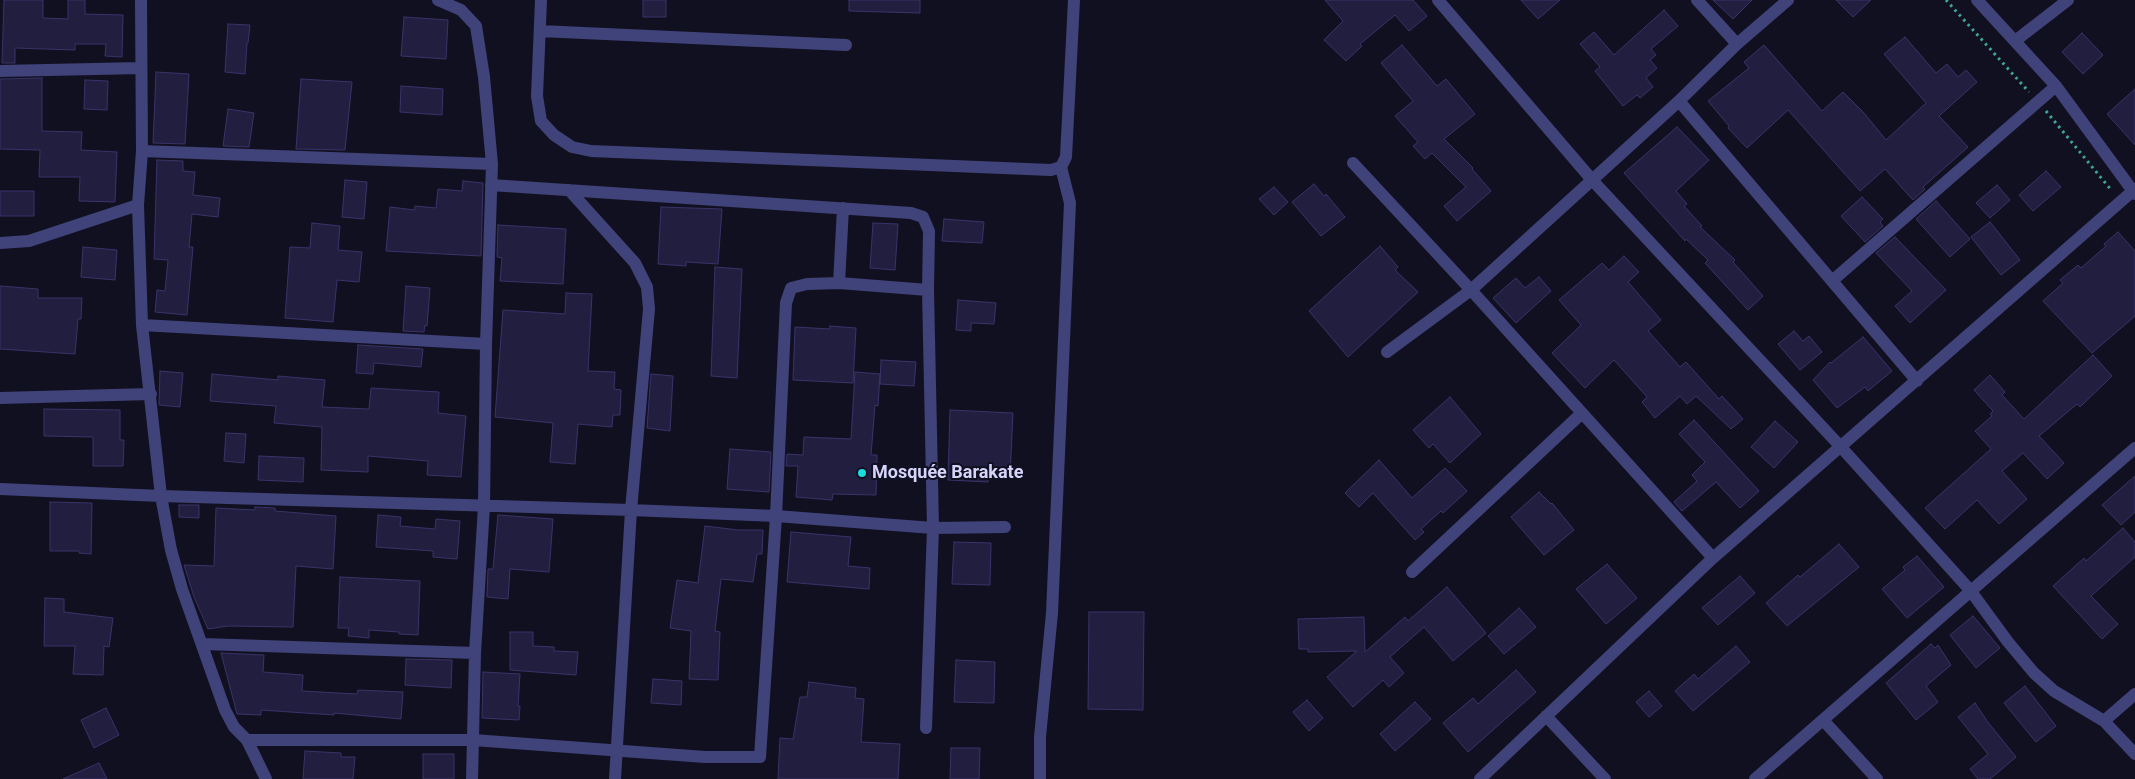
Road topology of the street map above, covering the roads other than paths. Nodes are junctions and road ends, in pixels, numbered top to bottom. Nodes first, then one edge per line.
1 (141, 0) edge
2 (438, 0) edge
3 (541, 0) edge
4 (1074, 0) edge
5 (1438, 0) edge
6 (1697, 0) edge
7 (1788, 0) edge
8 (1977, 0) edge
9 (2068, 0) edge
10 (540, 31) junction
11 (2015, 41) junction
12 (1737, 44) junction
13 (846, 45) dead end
14 (141, 68) junction
15 (0, 71) edge
16 (2056, 86) junction
17 (1679, 102) junction
18 (142, 151) junction
19 (1353, 163) dead end
20 (492, 164) junction
21 (1060, 167) junction
22 (1593, 181) junction
23 (491, 184) junction
24 (569, 190) junction
25 (2134, 191) edge
26 (138, 205) junction
27 (843, 208) junction
28 (0, 243) edge
29 (1832, 282) junction
30 (839, 283) junction
31 (928, 290) junction
32 (1471, 290) junction
33 (142, 325) junction
34 (486, 344) junction
35 (1387, 352) dead end
36 (1917, 381) junction
37 (151, 394) junction
38 (0, 398) edge
39 (1582, 413) junction
40 (1840, 446) junction
41 (2135, 448) edge
42 (0, 489) edge
43 (161, 496) junction
44 (484, 506) junction
45 (632, 510) junction
46 (776, 516) junction
47 (1005, 527) dead end
48 (933, 528) junction
49 (1713, 558) junction
50 (1412, 572) dead end
51 (1970, 590) junction
52 (203, 644) junction
53 (475, 653) junction
54 (2135, 694) edge
55 (1546, 716) junction
56 (1824, 720) junction
57 (2104, 721) junction
58 (926, 728) dead end
59 (247, 740) junction
60 (474, 740) junction
61 (616, 749) junction
62 (2135, 754) edge
63 (266, 779) edge
64 (472, 779) edge
65 (615, 779) edge
66 (1040, 779) edge
67 (1480, 779) edge
68 (1605, 779) edge
69 (1755, 779) edge
70 (1877, 779) edge

1 - 14 street
2 - 20 street
3 - 10 street
4 - 21 street
5 - 22 street
6 - 12 street
7 - 12 street
8 - 11 street
9 - 11 street
10 - 13 street
10 - 21 street
11 - 16 street
12 - 17 street
14 - 15 street
14 - 18 street
16 - 25 street
16 - 29 street
17 - 22 street
17 - 29 street
18 - 20 street
18 - 26 street
19 - 32 street
20 - 23 street
21 - 66 street
22 - 32 street
22 - 40 street
23 - 24 street
23 - 34 street
24 - 27 street
24 - 45 street
25 - 36 street
26 - 28 street
26 - 33 street
27 - 30 street
27 - 31 street
29 - 36 street
30 - 31 street
30 - 46 street
31 - 48 street
32 - 35 street
32 - 39 street
33 - 34 street
33 - 37 street
34 - 44 street
36 - 40 street
37 - 38 street
37 - 43 street
39 - 49 street
39 - 50 street
40 - 49 street
40 - 51 street
41 - 51 street
42 - 43 street
43 - 44 street
43 - 52 street
44 - 45 street
44 - 53 street
45 - 46 street
45 - 61 street
46 - 48 street
46 - 61 street
47 - 48 street
48 - 58 street
49 - 55 street
51 - 56 street
51 - 57 street
52 - 53 street
52 - 59 street
53 - 60 street
54 - 57 street
55 - 67 street
55 - 68 street
56 - 69 street
56 - 70 street
57 - 62 street
59 - 60 street
59 - 63 street
60 - 61 street
60 - 64 street
61 - 65 street

